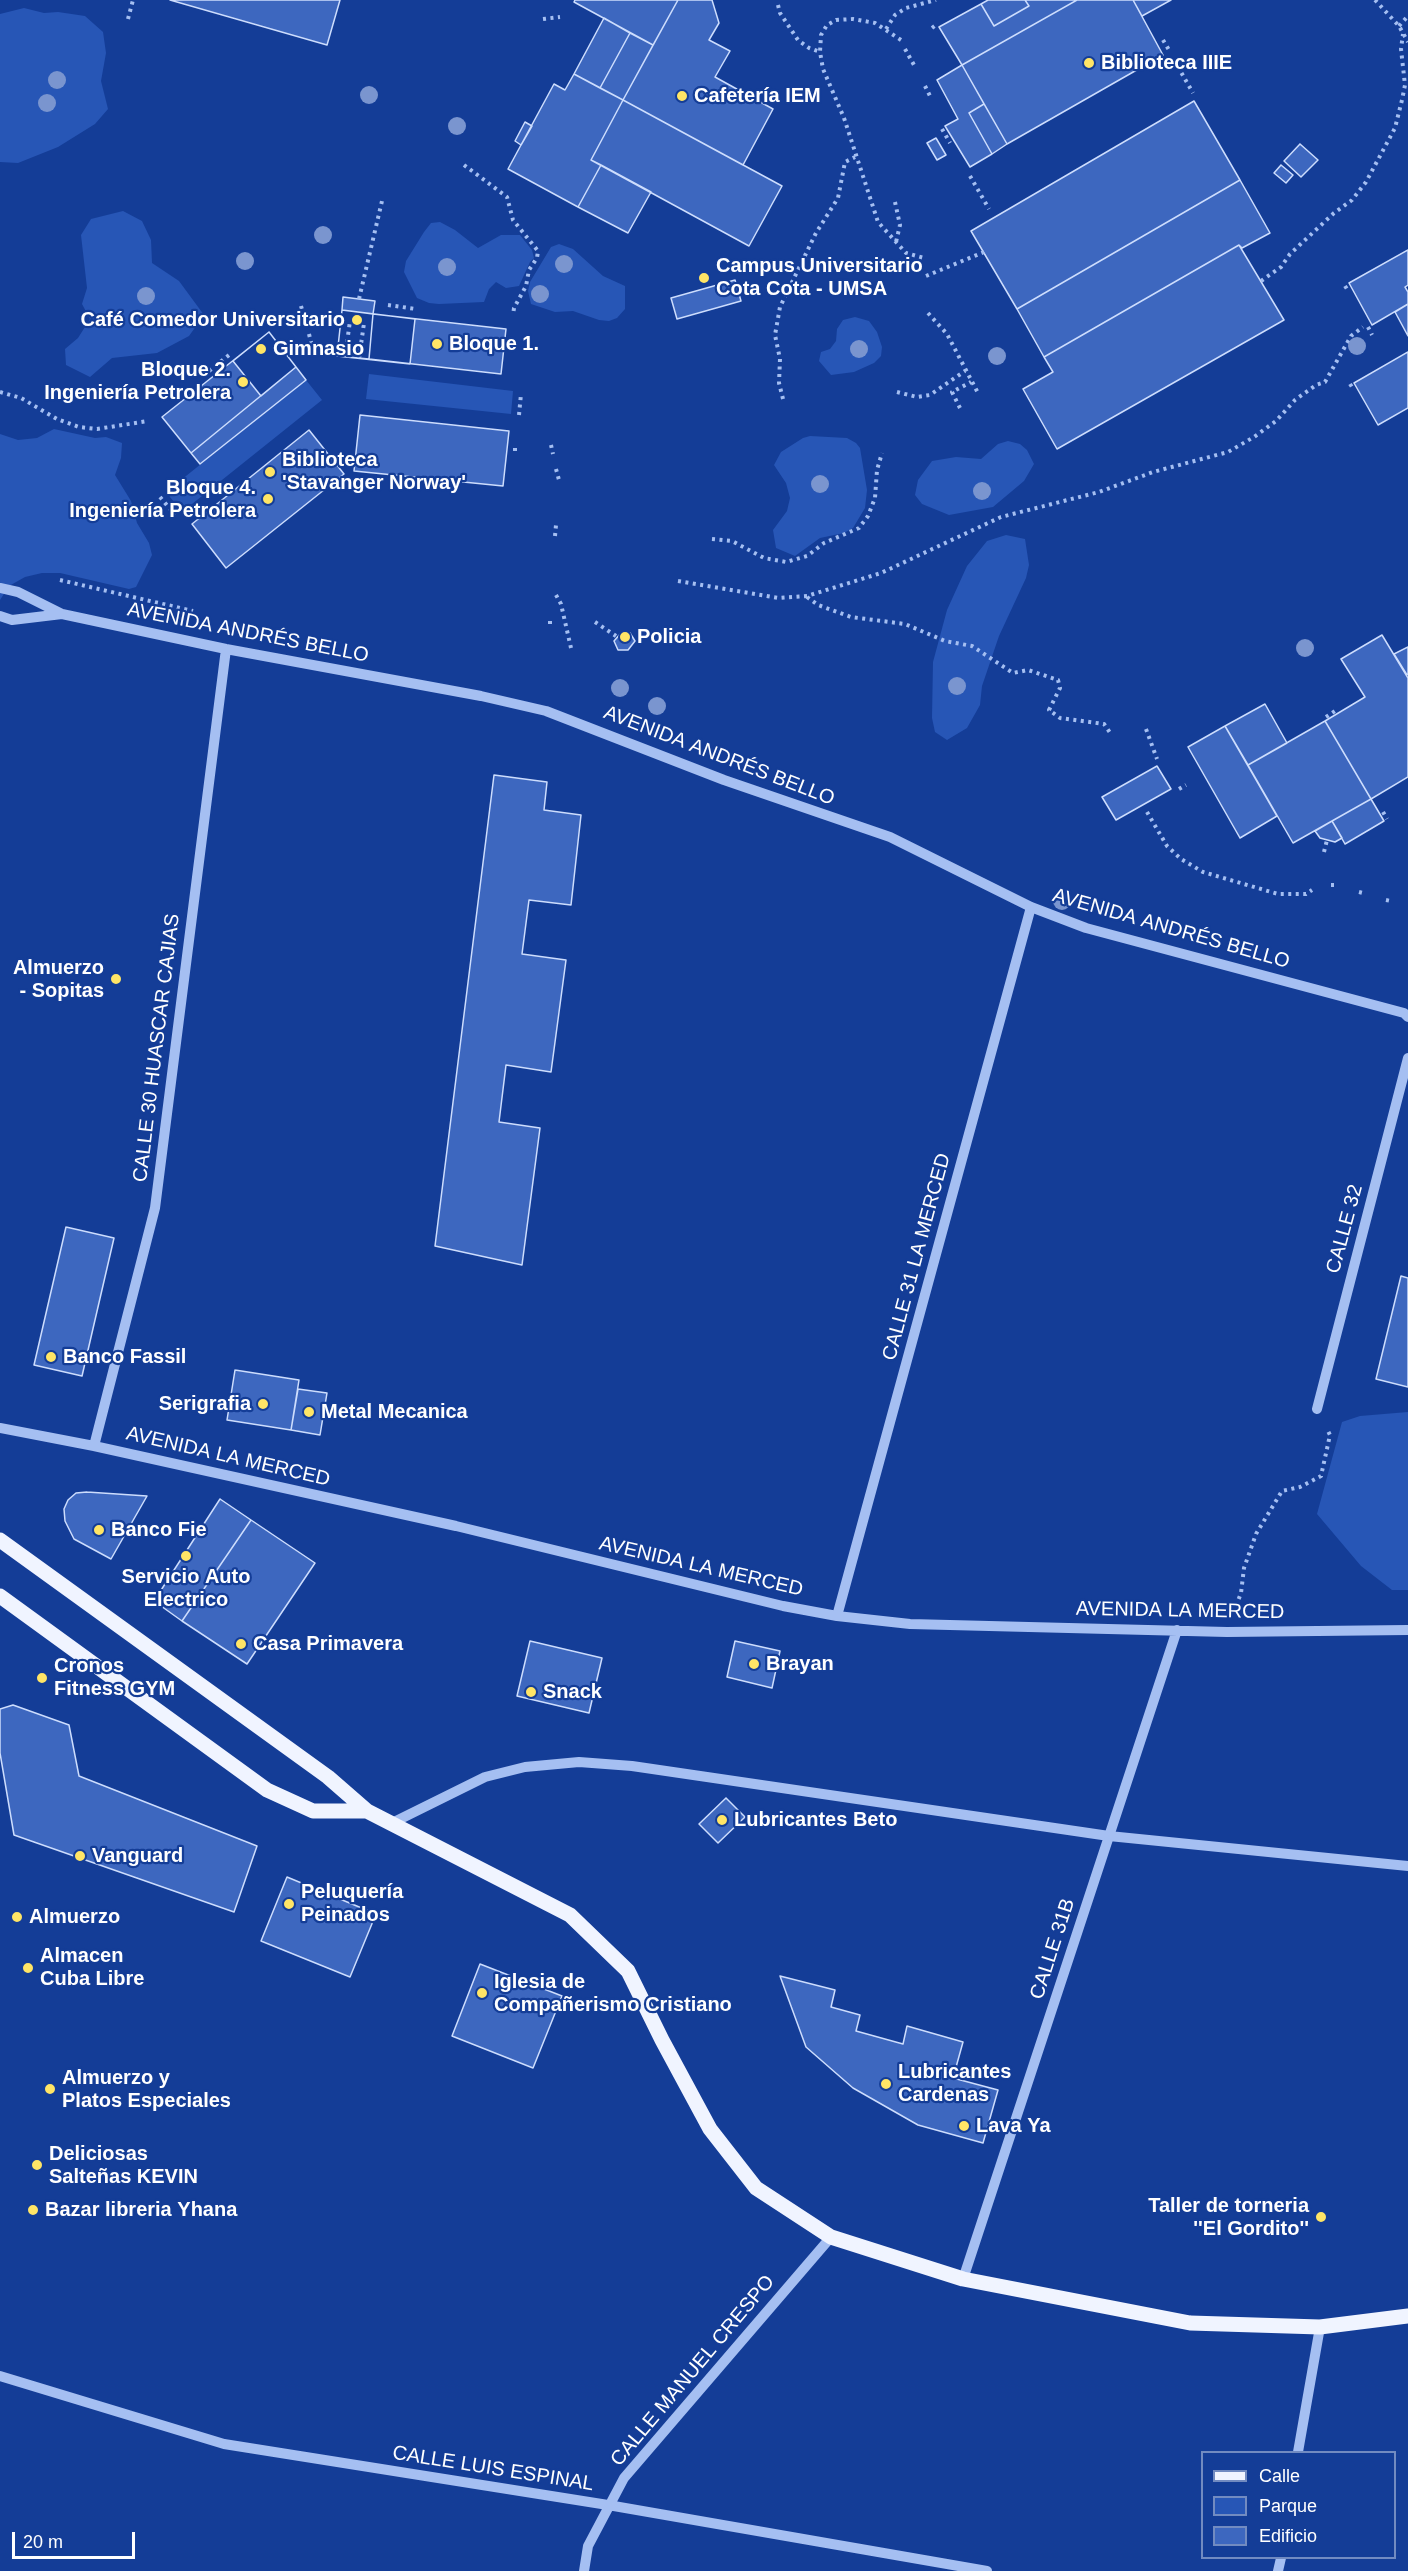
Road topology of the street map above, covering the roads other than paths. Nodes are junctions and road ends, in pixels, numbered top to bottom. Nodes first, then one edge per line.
1 (0, 588) edge
2 (62, 614) junction
3 (0, 616) edge
4 (225, 649) junction
5 (1031, 907) junction
6 (1408, 1017) edge
7 (1408, 1058) edge
8 (1317, 1409) road end
9 (0, 1428) edge
10 (94, 1446) junction
11 (0, 1540) edge
12 (0, 1596) edge
13 (837, 1616) junction
14 (1177, 1630) junction
15 (1408, 1630) edge
16 (367, 1811) junction
17 (390, 1824) junction
18 (1109, 1836) junction
19 (1408, 1866) edge
20 (831, 2237) junction
21 (963, 2279) junction
22 (1408, 2316) edge
23 (1320, 2327) junction
24 (0, 2376) edge
25 (1298, 2451) edge
26 (609, 2505) junction
27 (584, 2571) edge
28 (987, 2571) edge

1 - 2 street, AVENIDA ANDRÉS BELLO
2 - 3 street
2 - 4 street, AVENIDA ANDRÉS BELLO
4 - 5 street, AVENIDA ANDRÉS BELLO
4 - 10 street, CALLE 30 HUASCAR CAJIAS
5 - 6 street, AVENIDA ANDRÉS BELLO
5 - 13 street, CALLE 31 LA MERCED
7 - 8 street, CALLE 32
9 - 10 street, AVENIDA LA MERCED
10 - 13 street, AVENIDA LA MERCED
11 - 16 main road
12 - 16 main road
13 - 14 street, AVENIDA LA MERCED
14 - 15 street, AVENIDA LA MERCED
14 - 18 street, CALLE 31B
16 - 17 main road
17 - 18 street
17 - 20 main road
18 - 19 street
18 - 21 street, CALLE 31B
20 - 21 main road
20 - 26 street, CALLE MANUEL CRESPO
21 - 23 main road
22 - 23 main road
23 - 25 street
24 - 26 street, CALLE LUIS ESPINAL
26 - 27 street, CALLE MANUEL CRESPO
26 - 28 street, CALLE LUIS ESPINAL

